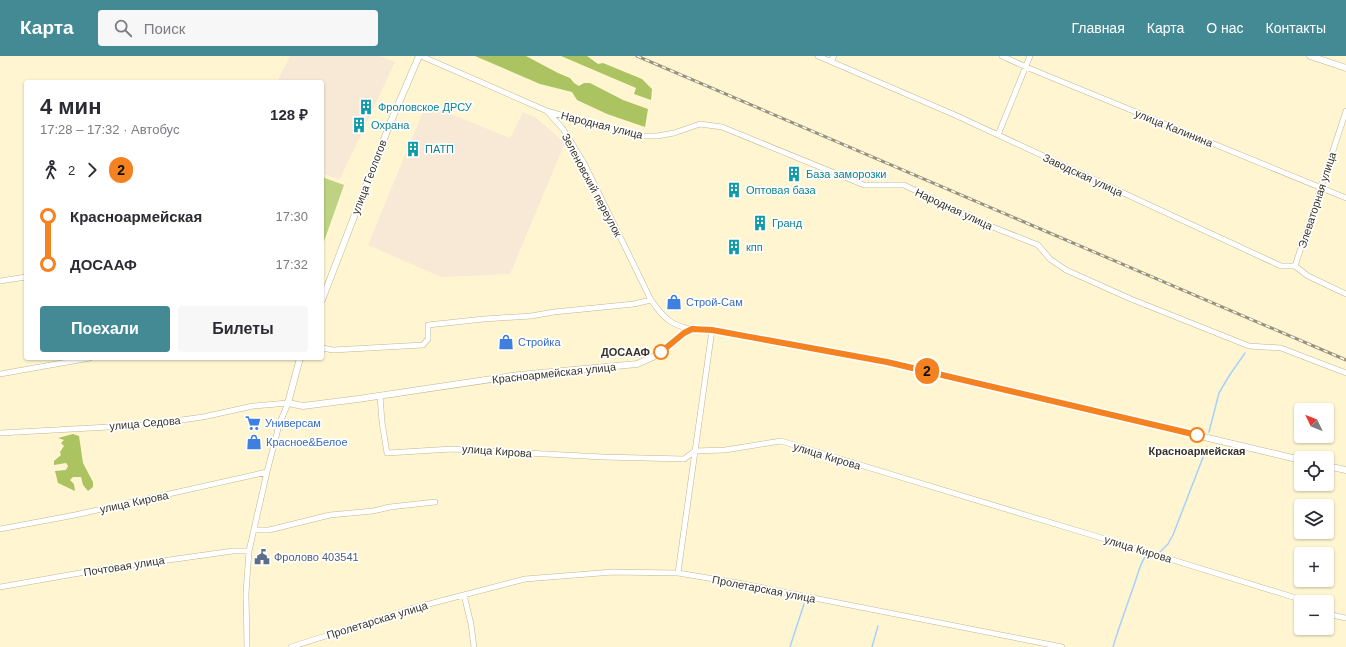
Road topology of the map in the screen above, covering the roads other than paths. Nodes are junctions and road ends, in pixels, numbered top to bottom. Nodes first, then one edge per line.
1 (420, 56) edge
2 (818, 56) edge
3 (834, 56) edge
4 (1002, 56) edge
5 (1030, 56) edge
6 (1310, 56) edge
7 (831, 61) junction
8 (1026, 67) junction
9 (1346, 68) edge
10 (547, 111) junction
11 (1346, 111) edge
12 (998, 135) junction
13 (1321, 189) junction
14 (1346, 198) edge
15 (1295, 266) junction
16 (24, 277) edge
17 (0, 281) edge
18 (1346, 294) edge
19 (324, 295) edge
20 (650, 300) junction
21 (692, 329) junction
22 (712, 330) junction
23 (324, 348) edge
24 (79, 360) edge
25 (299, 360) edge
26 (1346, 373) edge
27 (0, 374) edge
28 (380, 396) junction
29 (288, 403) junction
30 (0, 433) edge
31 (695, 451) junction
32 (1294, 458) edge
33 (1334, 467) edge
34 (1346, 470) edge
35 (267, 472) junction
36 (435, 502) dead end
37 (0, 529) edge
38 (254, 530) junction
39 (249, 551) junction
40 (678, 573) junction
41 (0, 587) edge
42 (464, 595) junction
43 (1294, 597) edge
44 (1334, 615) edge
45 (1346, 618) edge
46 (247, 647) edge
47 (291, 647) edge
48 (474, 647) edge
49 (1062, 647) edge

1 - 10 street, Зеленовский переулок
1 - 19 street, улица Геологов
2 - 7 street, Заводская улица
3 - 7 street
4 - 8 street, улица Калинина
5 - 8 street
6 - 9 street
7 - 12 street, Заводская улица
8 - 12 street
8 - 13 street, улица Калинина
10 - 20 street, Зеленовский переулок
10 - 26 street, Народная улица
11 - 13 street, Элеваторная улица
12 - 15 street, Заводская улица
13 - 14 street, улица Калинина
13 - 15 street, Элеваторная улица
15 - 18 street, Заводская улица
16 - 17 street
20 - 21 street, Зеленовский переулок
20 - 23 street
21 - 22 street
21 - 28 street, Красноармейская улица
22 - 31 street
22 - 32 street
24 - 27 street
25 - 29 street
28 - 29 street, Красноармейская улица
28 - 31 street, улица Кирова
29 - 30 street, улица Седова
29 - 35 street
31 - 40 street
31 - 43 street, улица Кирова
33 - 34 street
35 - 37 street, улица Кирова
35 - 38 street
36 - 38 street
38 - 39 street
39 - 41 street, Почтовая улица
39 - 46 street
40 - 42 street, Пролетарская улица
40 - 49 street, Пролетарская улица
42 - 47 street, Пролетарская улица
42 - 48 street
44 - 45 street

